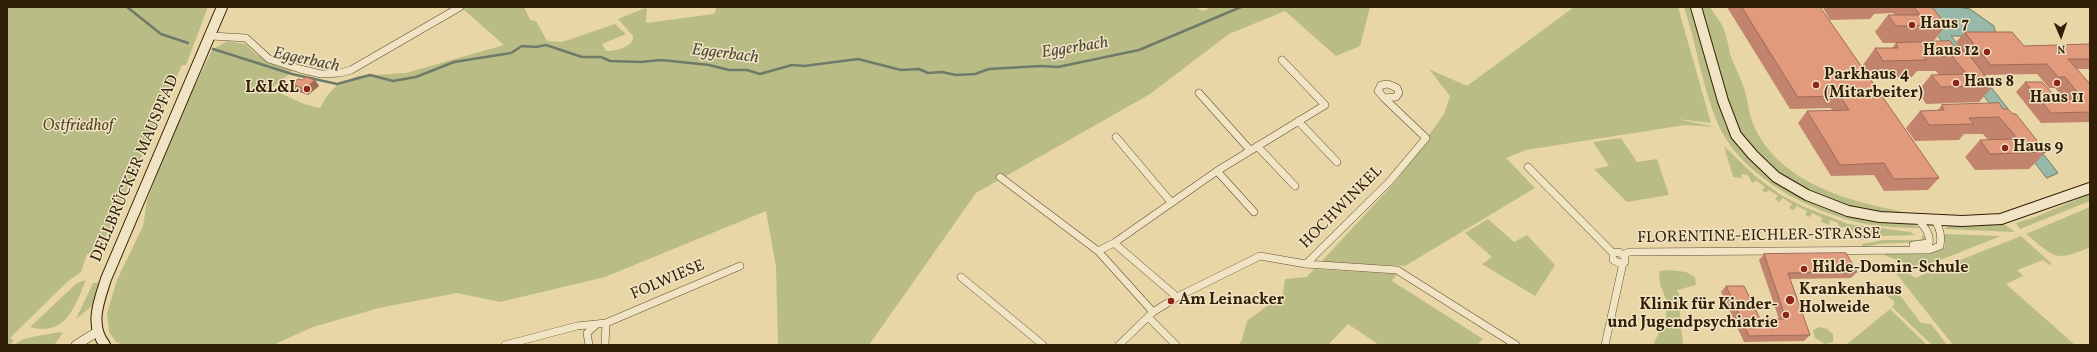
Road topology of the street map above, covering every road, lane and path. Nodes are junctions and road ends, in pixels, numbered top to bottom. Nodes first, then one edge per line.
1 (222, 7) edge
2 (460, 7) edge
3 (1696, 7) edge
4 (211, 36) junction
5 (1282, 60) dead end
6 (1199, 93) dead end
7 (1384, 98) dead end
8 (1298, 121) junction
9 (1116, 137) dead end
10 (1257, 146) junction
11 (1250, 150) junction
12 (1337, 162) dead end
13 (1528, 167) dead end
14 (1217, 171) junction
15 (1000, 178) dead end
16 (1295, 186) dead end
17 (2090, 188) edge
18 (1171, 202) junction
19 (1254, 212) dead end
20 (1918, 219) junction
21 (1935, 220) junction
22 (1114, 243) junction
23 (1896, 250) junction
24 (1098, 251) junction
25 (1623, 259) junction
26 (1306, 264) junction
27 (740, 266) dead end
28 (961, 277) dead end
29 (1177, 297) junction
30 (1151, 315) junction
31 (606, 323) junction
32 (596, 325) junction
33 (98, 332) junction
34 (76, 345) edge
35 (105, 345) edge
36 (505, 345) edge
37 (589, 345) edge
38 (605, 345) edge
39 (1042, 345) edge
40 (1119, 345) edge
41 (1176, 345) edge
42 (1516, 345) edge
43 (1605, 345) edge

1 - 4 main road, DELLBRÜCKER MAUSPFAD
2 - 4 street
3 - 20 main road
4 - 33 main road, DELLBRÜCKER MAUSPFAD
5 - 8 street
6 - 11 street
7 - 26 street, HOCHWINKEL
8 - 10 street
8 - 12 street
9 - 18 street
10 - 11 street
10 - 16 street
11 - 14 street
13 - 25 street, FLORENTINE-EICHLER-STRASSE
14 - 18 street
14 - 19 street
15 - 24 street
17 - 21 main road
18 - 22 street
20 - 21 main road
20 - 23 street, FLORENTINE-EICHLER-STRASSE
21 - 23 street, FLORENTINE-EICHLER-STRASSE
22 - 24 street
22 - 29 street
23 - 25 street, FLORENTINE-EICHLER-STRASSE
24 - 30 street
25 - 43 street, FLORENTINE-EICHLER-STRASSE
26 - 29 street, HOCHWINKEL
26 - 42 street
27 - 31 street, FOLWIESE
28 - 39 street
29 - 30 street, HOCHWINKEL
30 - 40 street, HOCHWINKEL
30 - 41 street
31 - 32 street, FOLWIESE
31 - 38 street
32 - 36 street, FOLWIESE
32 - 37 street
33 - 34 street
33 - 35 main road, DELLBRÜCKER MAUSPFAD

